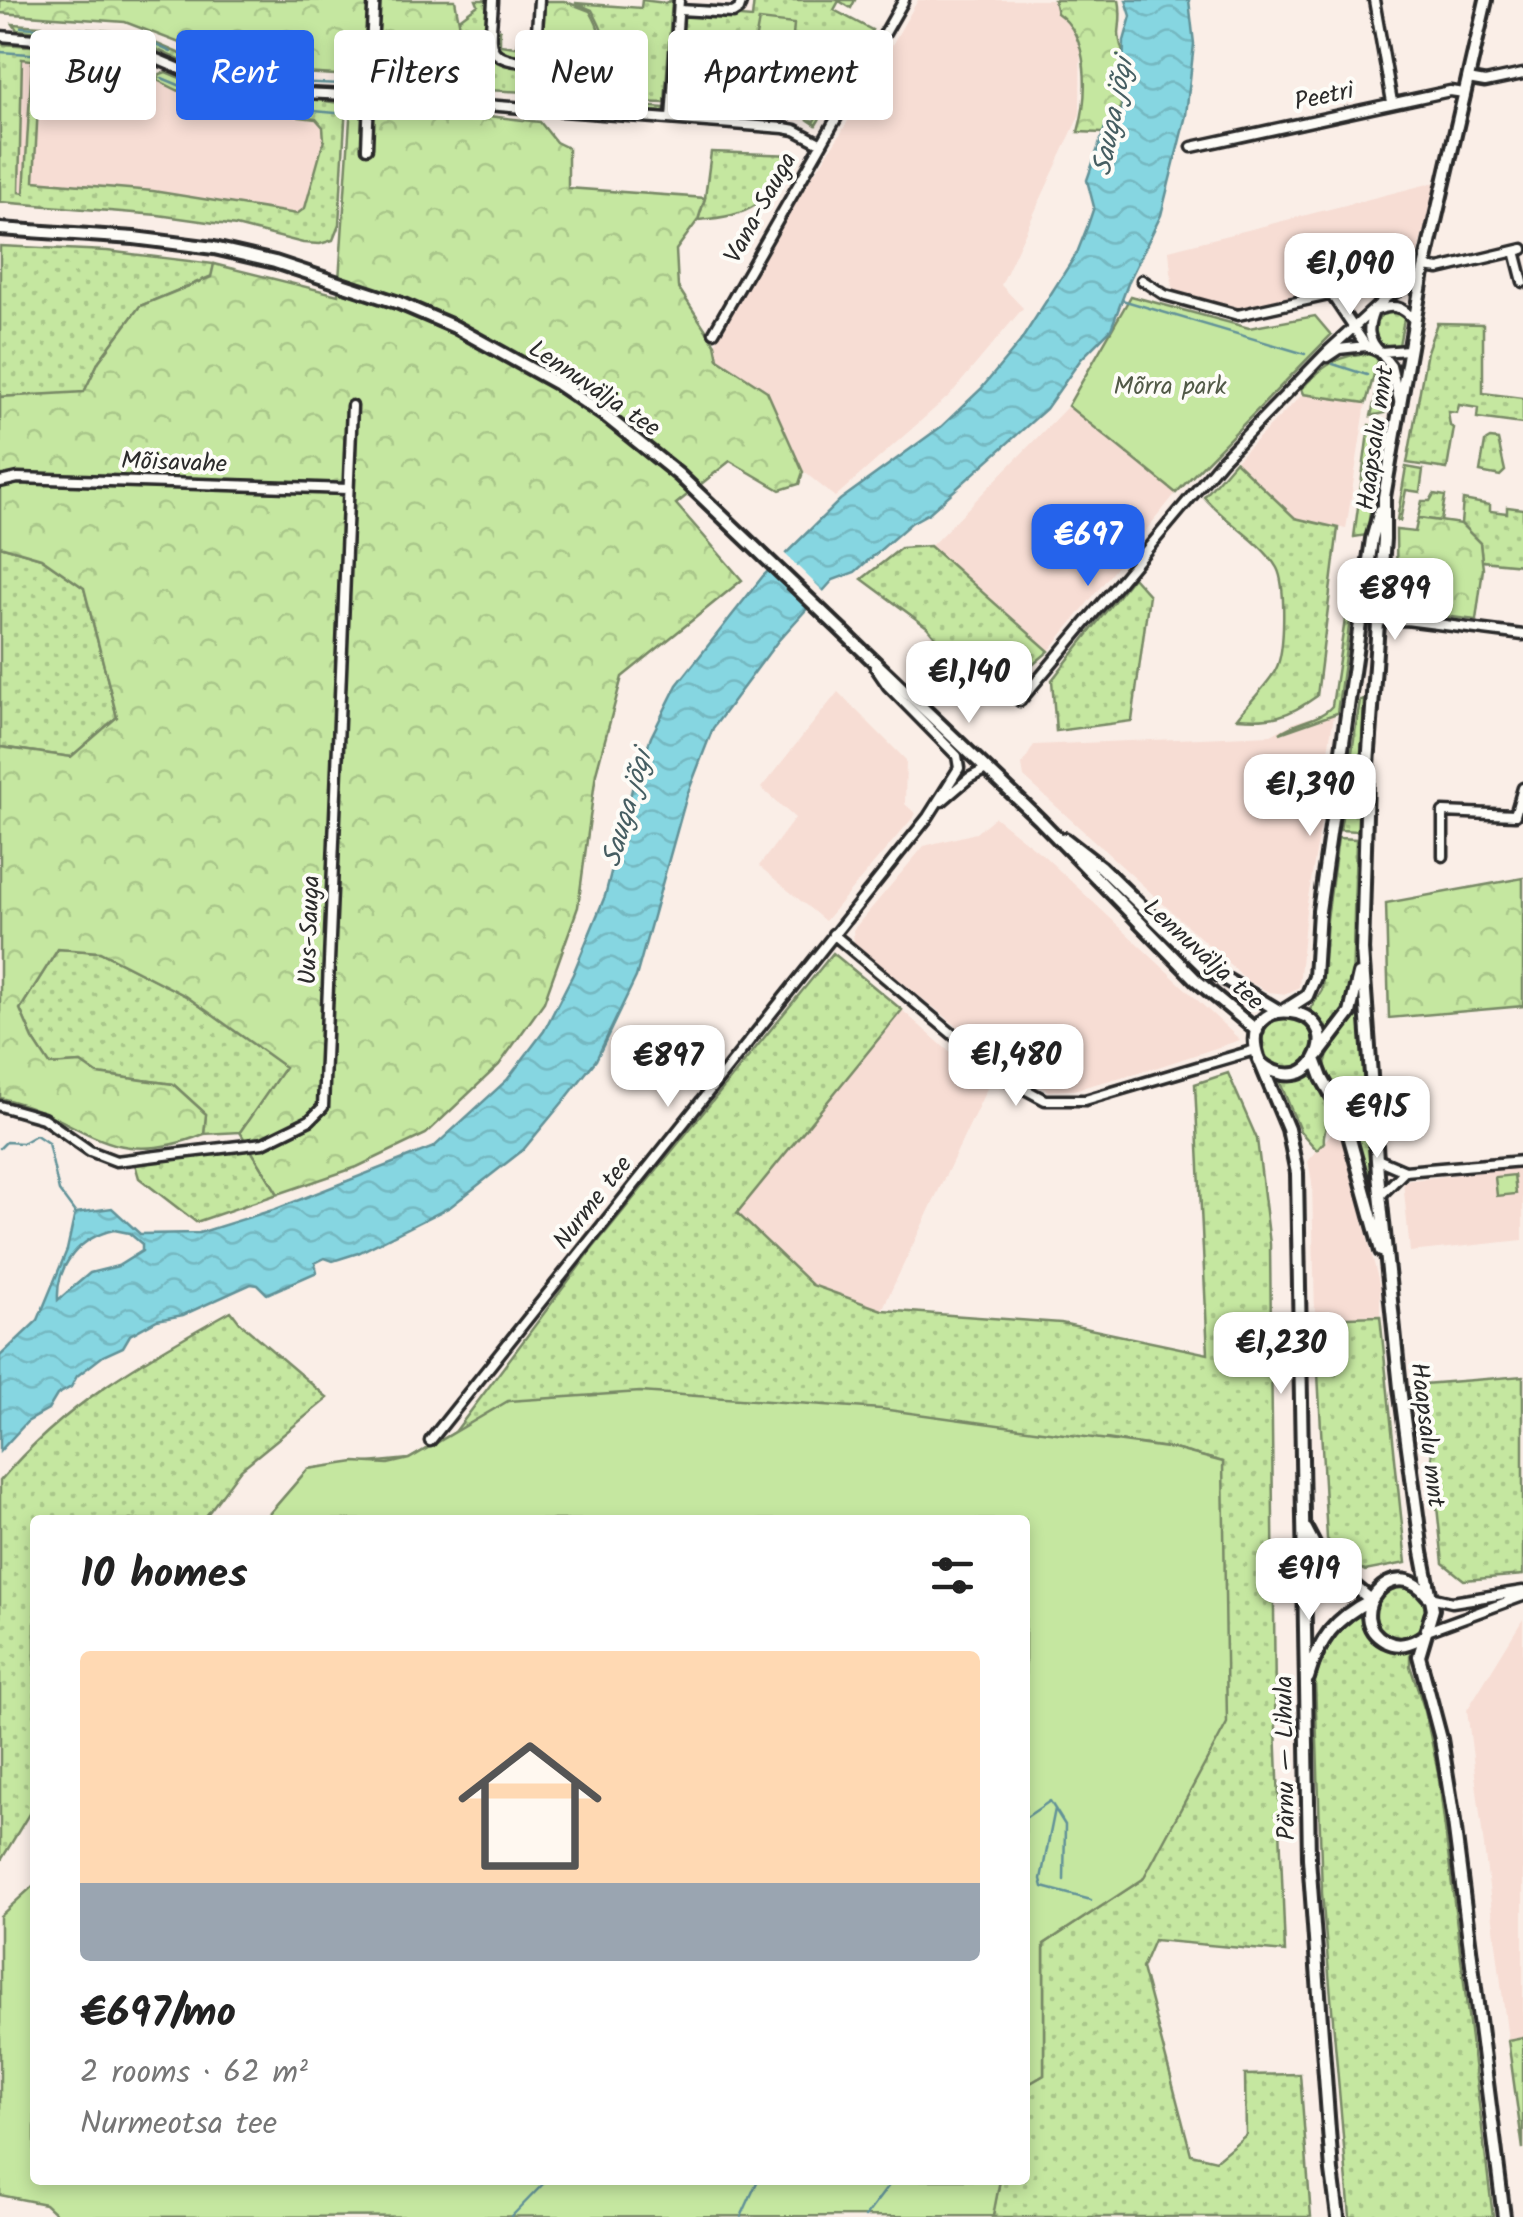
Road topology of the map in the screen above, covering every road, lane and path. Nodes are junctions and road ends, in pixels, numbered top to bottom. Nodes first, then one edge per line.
1 (374, 0) edge
2 (493, 0) edge
3 (539, 0) edge
4 (742, 0) edge
5 (904, 0) edge
6 (1374, 0) edge
7 (1486, 0) edge
8 (679, 5) edge
9 (372, 30) edge
10 (537, 30) edge
11 (677, 30) edge
12 (0, 36) edge
13 (515, 61) edge
14 (1523, 74) edge
15 (1468, 79) junction
16 (1464, 93) junction
17 (334, 94) edge
18 (1392, 102) junction
19 (368, 120) edge
20 (682, 120) edge
21 (820, 144) junction
22 (1192, 147) dead end
23 (367, 148) dead end
24 (0, 229) edge
25 (1519, 250) edge
26 (1423, 272) junction
27 (1142, 280) dead end
28 (1388, 282) dead end
29 (1523, 282) edge
30 (1331, 294) junction
31 (1374, 311) junction
32 (1414, 320) junction
33 (1353, 330) junction
34 (714, 332) dead end
35 (1366, 346) junction
36 (1408, 350) junction
37 (1380, 352) junction
38 (1319, 363) junction
39 (1399, 400) junction
40 (352, 406) dead end
41 (0, 482) edge
42 (348, 489) junction
43 (1384, 497) junction
44 (1366, 592) junction
45 (1377, 602) junction
46 (1377, 618) junction
47 (1406, 620) junction
48 (1523, 635) edge
49 (870, 660) junction
50 (1020, 701) dead end
51 (982, 765) junction
52 (959, 768) junction
53 (1523, 788) edge
54 (938, 804) junction
55 (1040, 820) junction
56 (1443, 856) dead end
57 (833, 934) junction
58 (1362, 948) junction
59 (1282, 1011) junction
60 (1256, 1031) junction
61 (1255, 1050) junction
62 (1316, 1057) junction
63 (1261, 1063) junction
64 (0, 1106) edge
65 (1377, 1159) junction
66 (1523, 1161) edge
67 (1404, 1171) junction
68 (1380, 1195) junction
69 (1389, 1278) junction
70 (430, 1441) dead end
71 (1302, 1514) junction
72 (1523, 1594) edge
73 (1429, 1597) junction
74 (1371, 1600) junction
75 (1425, 1634) junction
76 (1305, 1692) junction
77 (1338, 2217) edge
78 (1504, 2217) edge

1 - 9 street
2 - 13 street
3 - 10 street
4 - 8 street
5 - 21 street, Vana-Sauga
6 - 18 street
7 - 15 main road, Haapsalu mnt
8 - 11 street
12 - 17 street
14 - 15 street
15 - 16 main road, Haapsalu mnt
16 - 18 street, Peetri
16 - 26 main road, Haapsalu mnt
18 - 22 street, Peetri
19 - 23 street
20 - 21 street
21 - 34 street, Vana-Sauga
24 - 49 main road, Lennuvälja tee
25 - 26 street
25 - 29 street
26 - 31 street
26 - 32 main road, Haapsalu mnt
27 - 30 street
28 - 30 street
30 - 33 street
31 - 32 street
31 - 33 street
31 - 37 street
32 - 36 main road, Haapsalu mnt
33 - 35 street
33 - 38 street
35 - 37 street
35 - 38 street
36 - 37 street
36 - 39 main road, Haapsalu mnt
37 - 39 street
38 - 50 street
39 - 43 main road, Haapsalu mnt
40 - 42 street, Uus-Sauga
41 - 42 street, Mõisavahe
42 - 64 street, Uus-Sauga
43 - 44 main road
43 - 45 main road, Haapsalu mnt
44 - 46 street
44 - 59 main road
45 - 46 main road, Haapsalu mnt
45 - 47 street
46 - 47 street
46 - 58 main road, Haapsalu mnt
47 - 48 street
49 - 51 main road, Lennuvälja tee
49 - 52 street
51 - 52 street
51 - 54 street, Nurme tee
51 - 55 main road, Lennuvälja tee
52 - 54 street, Nurme tee
53 - 56 street
54 - 57 street, Nurme tee
55 - 59 main road, Lennuvälja tee
55 - 60 main road, Lennuvälja tee
57 - 61 street
57 - 70 street, Nurme tee
58 - 62 main road
58 - 65 main road
59 - 60 main road
59 - 62 main road
60 - 61 main road
61 - 63 main road
62 - 63 main road
62 - 69 main road
63 - 71 main road, Pärnu — Lihula
65 - 67 street
65 - 68 main road
66 - 67 street
67 - 68 street
68 - 69 main road
69 - 73 main road, Haapsalu mnt
71 - 74 main road
71 - 76 main road, Pärnu — Lihula
72 - 73 street
72 - 75 street
73 - 74 main road
73 - 75 main road
74 - 75 main road
74 - 76 main road
75 - 78 main road
76 - 77 main road, Pärnu — Lihula

